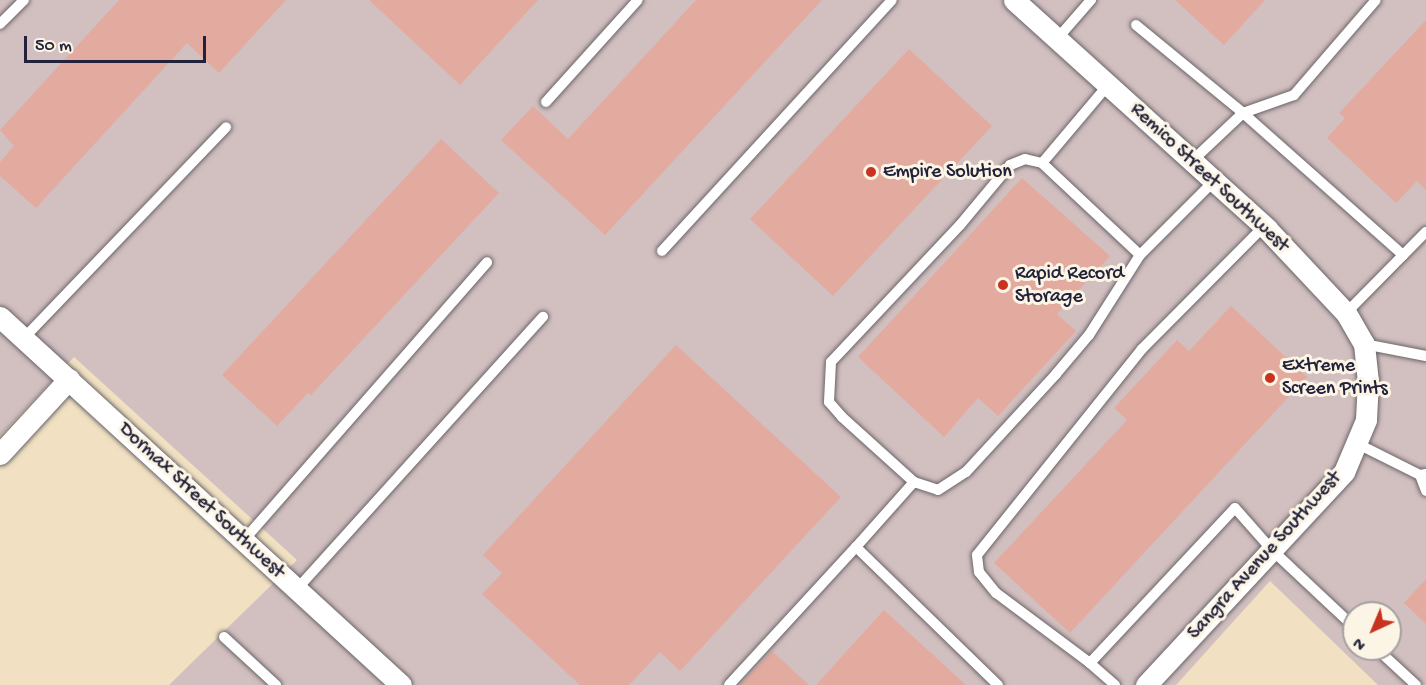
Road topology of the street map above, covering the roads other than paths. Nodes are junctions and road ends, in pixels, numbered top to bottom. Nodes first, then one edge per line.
1 (24, 0) edge
2 (638, 0) edge
3 (892, 0) edge
4 (1014, 0) edge
5 (1091, 0) edge
6 (1376, 0) edge
7 (0, 24) edge
8 (1136, 26) dead end
9 (1057, 39) junction
10 (1108, 85) junction
11 (546, 102) dead end
12 (1243, 112) junction
13 (226, 127) dead end
14 (1192, 161) junction
15 (1042, 163) junction
16 (1214, 181) junction
17 (1264, 226) junction
18 (1426, 232) edge
19 (662, 251) dead end
20 (1140, 255) junction
21 (1403, 255) junction
22 (487, 262) dead end
23 (1346, 313) junction
24 (0, 317) edge
25 (543, 317) dead end
26 (24, 338) junction
27 (1364, 344) junction
28 (1426, 356) edge
29 (69, 379) junction
30 (1368, 380) joint
31 (1358, 444) junction
32 (0, 454) edge
33 (1423, 474) edge
34 (914, 482) junction
35 (1426, 491) edge
36 (244, 540) junction
37 (856, 547) junction
38 (1272, 550) junction
39 (297, 589) junction
40 (1342, 616) edge
41 (224, 637) dead end
42 (1390, 661) edge
43 (1090, 663) junction
44 (276, 685) edge
45 (401, 685) edge
46 (729, 685) edge
47 (998, 685) edge
48 (1115, 685) edge
49 (1146, 685) edge
50 (1416, 685) edge

1 - 7 lane
2 - 11 lane
3 - 19 lane
4 - 9 street, Remico Street Southwest
5 - 9 lane
6 - 12 lane
8 - 12 lane
9 - 10 street, Remico Street Southwest
10 - 14 street, Remico Street Southwest
10 - 15 lane
12 - 14 lane
12 - 21 lane
13 - 26 lane
14 - 16 street, Remico Street Southwest
15 - 20 lane
15 - 34 lane
16 - 17 street, Remico Street Southwest
16 - 20 lane
17 - 23 street, Remico Street Southwest
17 - 43 lane
18 - 21 lane
20 - 34 lane
21 - 23 lane
22 - 36 lane
23 - 27 street, Remico Street Southwest
24 - 26 street, Dormax Street Southwest
25 - 39 lane
26 - 29 street, Dormax Street Southwest
27 - 28 lane
27 - 30 street, Remico Street Southwest
29 - 32 street
29 - 36 street, Dormax Street Southwest
30 - 31 street, Sangra Avenue Southwest
31 - 33 lane
31 - 38 street, Sangra Avenue Southwest
33 - 35 lane
34 - 37 lane
36 - 39 street, Dormax Street Southwest
37 - 46 lane
37 - 47 lane
38 - 40 lane
38 - 43 lane
38 - 49 street, Sangra Avenue Southwest
39 - 45 street, Dormax Street Southwest
41 - 44 lane
42 - 50 lane
43 - 48 lane

